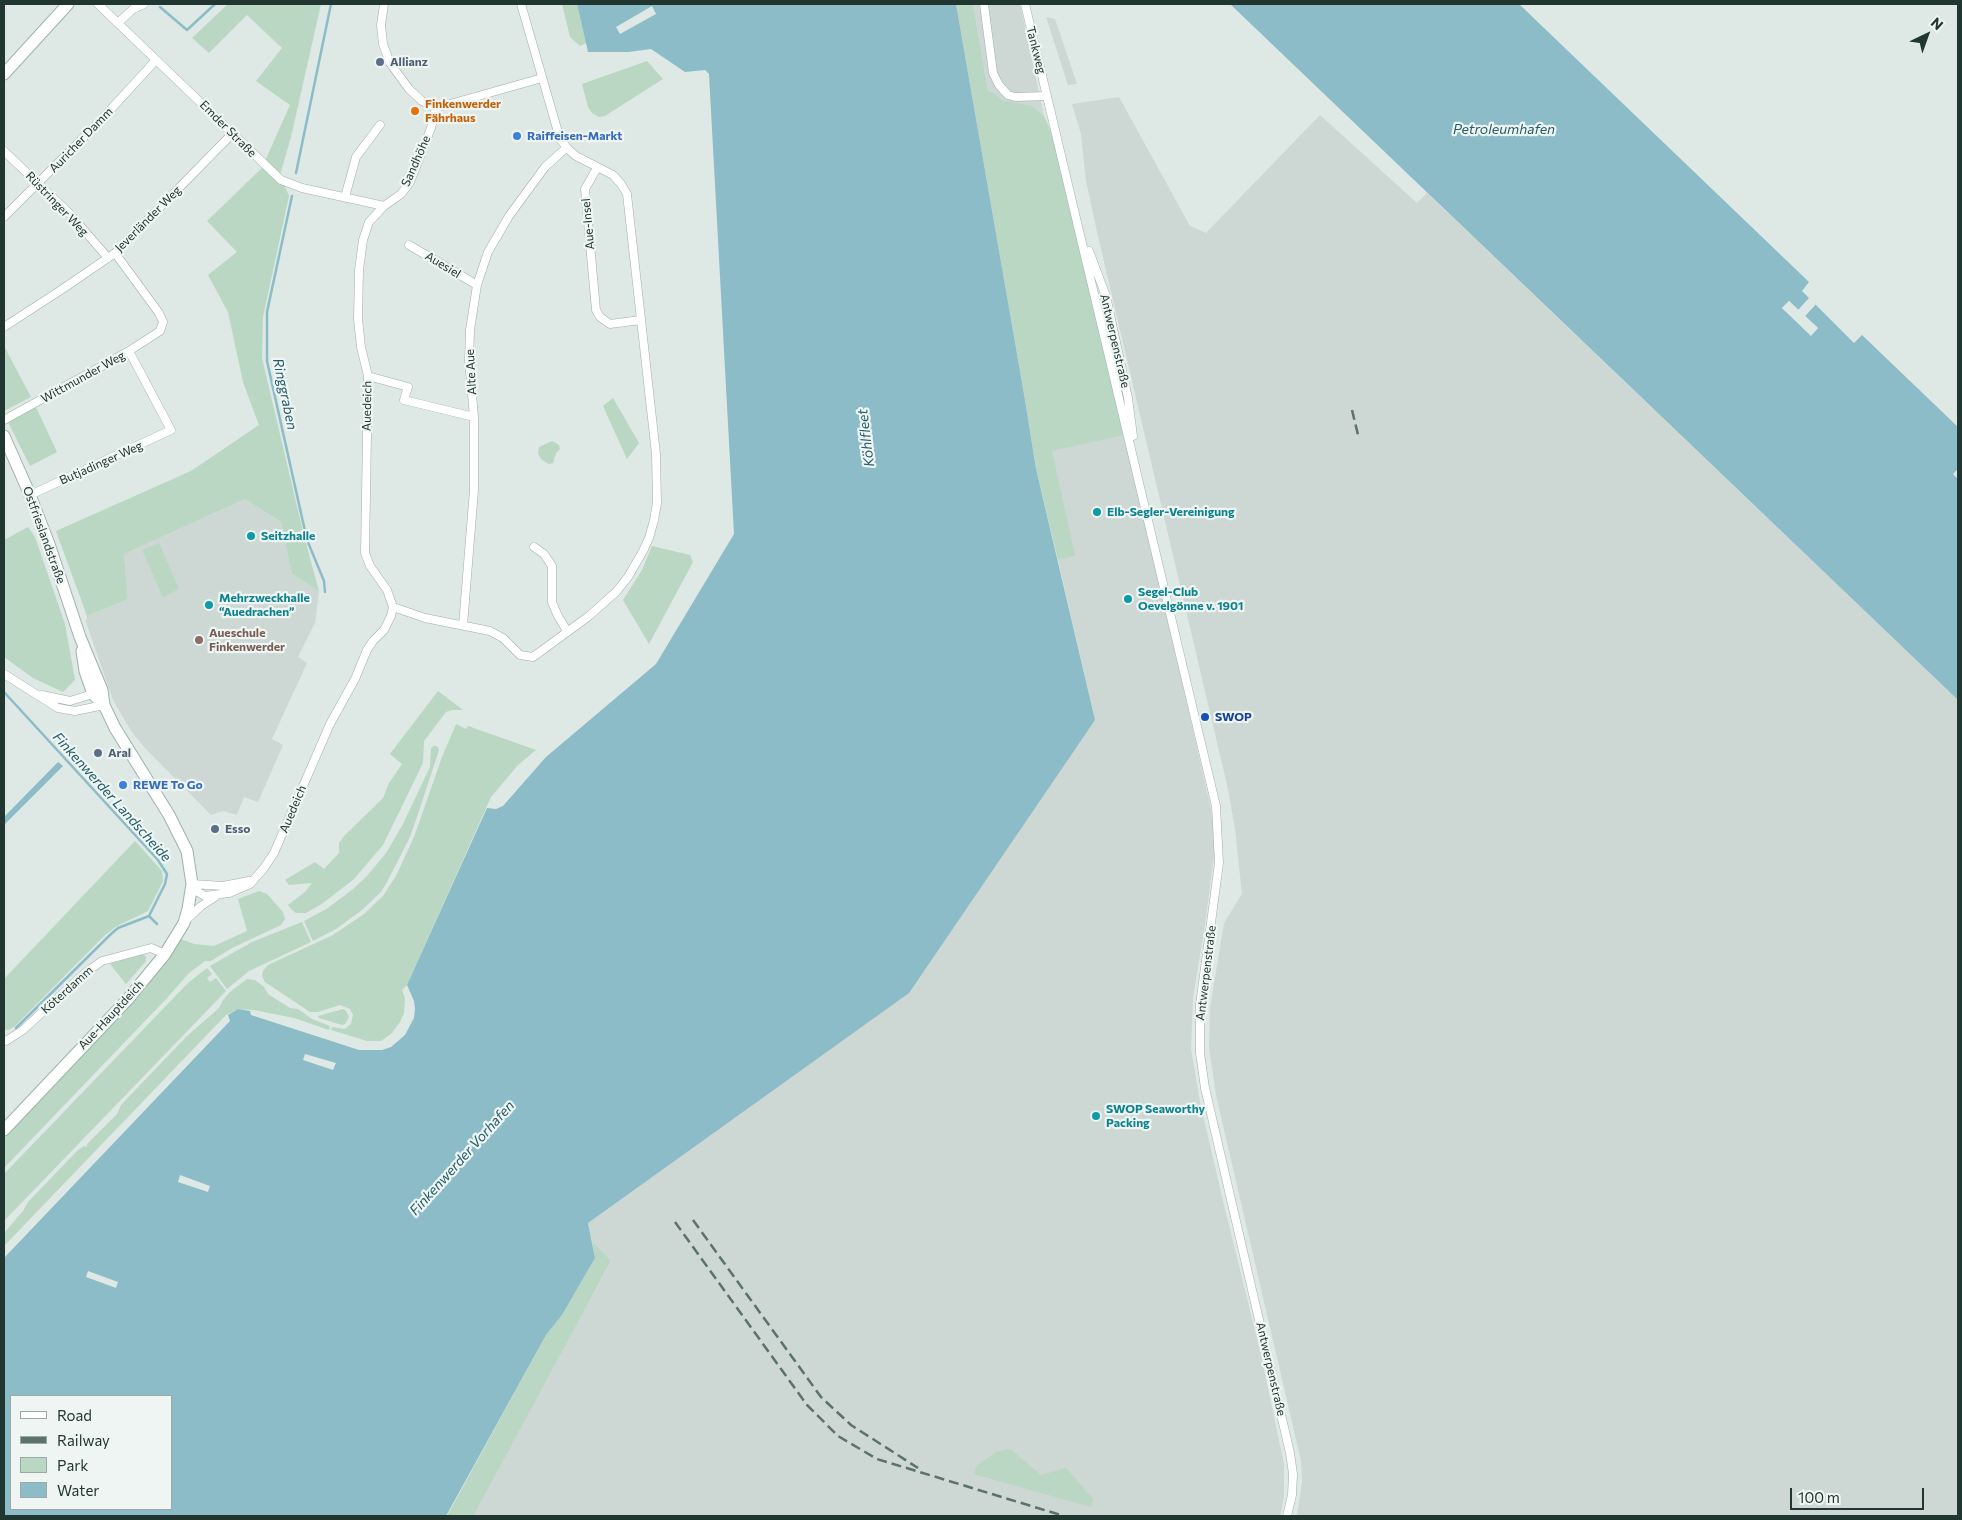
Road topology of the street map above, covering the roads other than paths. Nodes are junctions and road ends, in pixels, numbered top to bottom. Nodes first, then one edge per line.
1 (68, 4) edge
2 (98, 4) edge
3 (144, 4) edge
4 (384, 4) edge
5 (521, 4) edge
6 (984, 4) edge
7 (1025, 4) edge
8 (118, 23) junction
9 (156, 60) junction
10 (4, 74) edge
11 (542, 78) junction
12 (1047, 96) junction
13 (436, 108) junction
14 (380, 125) dead end
15 (232, 133) junction
16 (566, 148) junction
17 (4, 151) edge
18 (596, 168) junction
19 (39, 184) junction
20 (345, 197) junction
21 (384, 206) junction
22 (4, 217) edge
23 (409, 245) dead end
24 (115, 253) junction
25 (108, 258) junction
26 (477, 285) junction
27 (641, 320) junction
28 (4, 327) edge
29 (129, 351) junction
30 (368, 376) junction
31 (474, 417) junction
32 (4, 420) edge
33 (4, 436) edge
34 (30, 495) junction
35 (534, 548) dead end
36 (393, 607) junction
37 (463, 625) junction
38 (567, 631) junction
39 (80, 637) junction
40 (4, 674) edge
41 (32, 692) junction
42 (93, 694) junction
43 (104, 705) junction
44 (257, 877) junction
45 (192, 884) junction
46 (217, 896) junction
47 (184, 923) junction
48 (165, 954) junction
49 (4, 1040) edge
50 (4, 1130) edge
51 (1287, 1516) edge

1 - 10 street
2 - 8 street, Emder Straße
3 - 8 street
4 - 13 street
5 - 11 street
6 - 12 street
7 - 12 street, Tankweg
8 - 9 street, Emder Straße
9 - 15 street, Emder Straße
9 - 19 street, Auricher Damm
11 - 13 street
11 - 16 street
12 - 51 street, Antwerpenstraße
13 - 21 street, Sandhöhe
14 - 20 street
15 - 20 street, Emder Straße
15 - 24 street, Jeverländer Weg
16 - 18 street
16 - 26 street, Alte Aue
17 - 19 street, Rüstringer Weg
18 - 27 street
18 - 27 street, Aue-Insel
19 - 22 street, Auricher Damm
19 - 25 street, Rüstringer Weg
20 - 21 street, Emder Straße
21 - 30 street, Auedeich
23 - 26 street, Auesiel
24 - 25 street, Jeverländer Weg
24 - 29 street, Wittmunder Weg
25 - 28 street, Jeverländer Weg
26 - 31 street, Alte Aue
27 - 38 street
29 - 32 street, Wittmunder Weg
29 - 34 street, Butjadinger Weg
30 - 31 street
30 - 36 street, Auedeich
31 - 37 street, Alte Aue
33 - 34 street, Ostfrieslandstraße
34 - 39 street, Ostfrieslandstraße
35 - 38 street
36 - 37 street
36 - 44 street, Auedeich
37 - 38 street
39 - 42 street, Ostfrieslandstraße
39 - 43 street, Ostfrieslandstraße
40 - 41 street
41 - 42 street
41 - 43 street
42 - 43 street, Ostfrieslandstraße
43 - 45 street, Ostfrieslandstraße
44 - 45 street
44 - 46 street, Auedeich
45 - 46 street
45 - 47 street, Aue-Hauptdeich
46 - 47 street, Auedeich
47 - 48 street, Aue-Hauptdeich
48 - 49 street, Köterdamm
48 - 50 street, Aue-Hauptdeich

